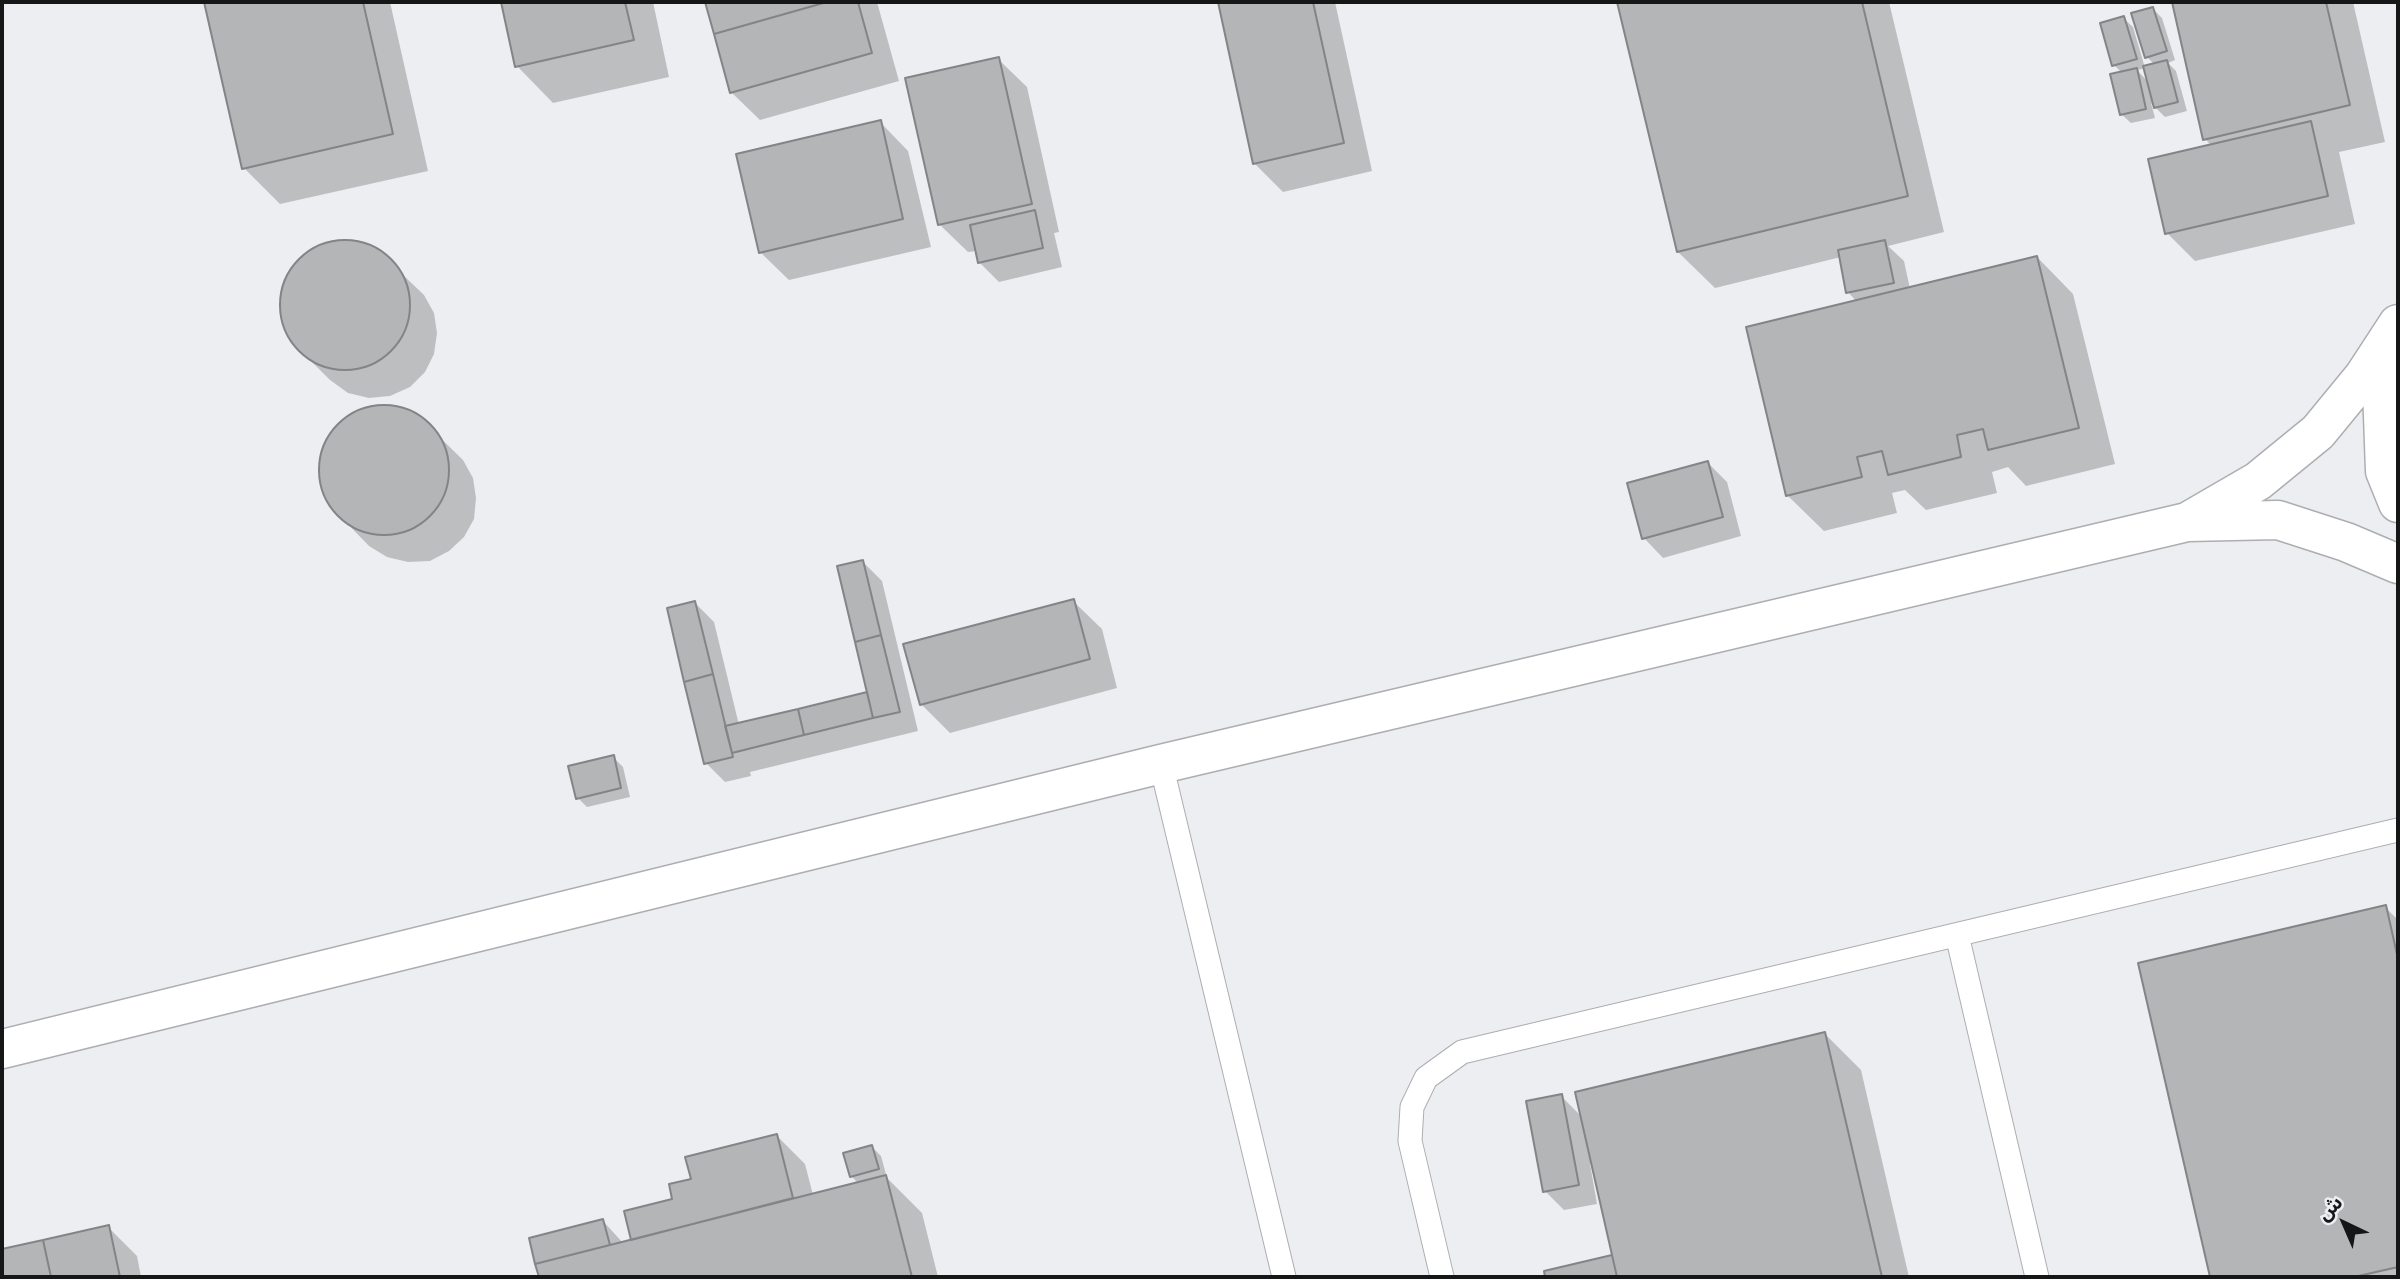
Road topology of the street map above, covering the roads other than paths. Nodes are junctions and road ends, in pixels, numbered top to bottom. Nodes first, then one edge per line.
1 (2398, 324) edge
2 (2398, 338) edge
3 (2398, 503) edge
4 (2188, 522) junction
5 (2398, 564) edge
6 (1161, 764) junction
7 (2398, 830) edge
8 (1957, 935) junction
9 (2, 1049) edge
10 (1283, 1277) edge
11 (1442, 1277) edge
12 (2037, 1277) edge

1 - 4 street
2 - 3 street
4 - 5 street
4 - 6 street
6 - 9 street
6 - 10 lane
7 - 8 lane
8 - 11 lane
8 - 12 lane

